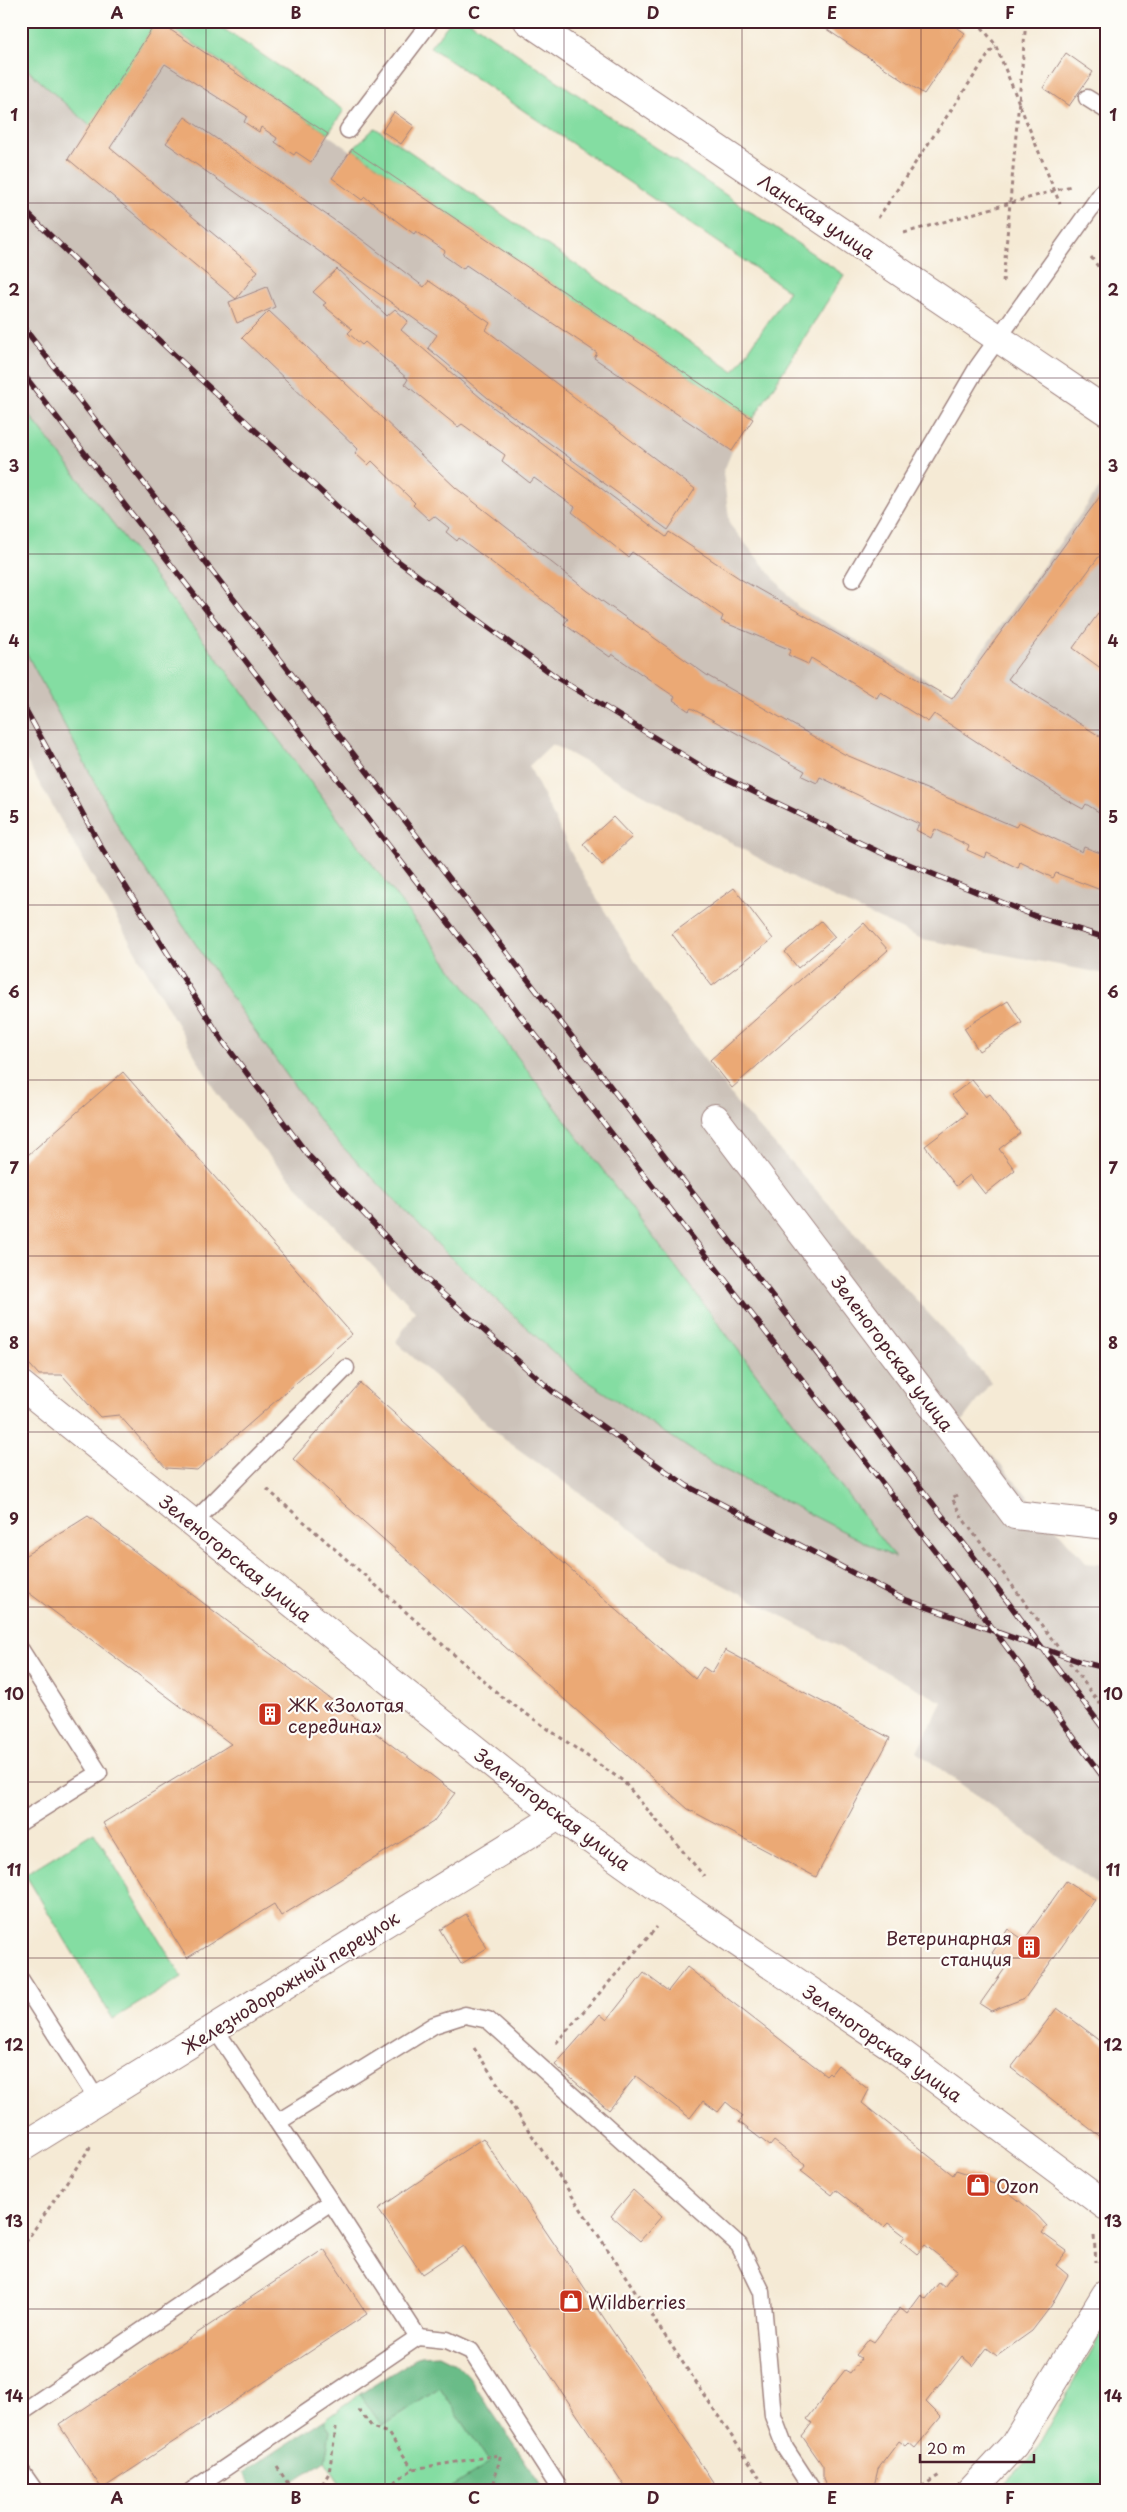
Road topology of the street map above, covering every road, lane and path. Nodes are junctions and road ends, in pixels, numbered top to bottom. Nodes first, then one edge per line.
1 (431, 21) edge
2 (528, 21) edge
3 (977, 21) edge
4 (1026, 21) edge
5 (995, 44) junction
6 (1088, 98) dead end
7 (1020, 105) junction
8 (1106, 110) edge
9 (348, 130) dead end
10 (1080, 184) dead end
11 (1106, 187) edge
12 (1055, 190) junction
13 (1010, 203) junction
14 (1073, 234) junction
15 (860, 245) junction
16 (1106, 277) edge
17 (1003, 287) dead end
18 (998, 338) junction
19 (1106, 411) edge
20 (854, 579) dead end
21 (715, 1118) dead end
22 (346, 1368) dead end
23 (21, 1385) edge
24 (985, 1474) junction
25 (260, 1495) dead end
26 (193, 1523) junction
27 (1106, 1525) edge
28 (21, 1650) edge
29 (1106, 1712) edge
30 (558, 1816) junction
31 (21, 1822) edge
32 (694, 1913) junction
33 (658, 1925) dead end
34 (21, 1980) edge
35 (454, 2018) junction
36 (215, 2029) junction
37 (536, 2066) junction
38 (98, 2101) junction
39 (278, 2122) junction
40 (96, 2139) dead end
41 (21, 2148) edge
42 (331, 2202) junction
43 (1106, 2206) edge
44 (1093, 2233) dead end
45 (21, 2248) edge
46 (1102, 2282) edge
47 (418, 2337) junction
48 (343, 2388) junction
49 (21, 2413) edge
50 (526, 2435) junction
51 (499, 2455) junction
52 (412, 2469) junction
53 (948, 2469) dead end
54 (21, 2471) edge
55 (35, 2491) edge
56 (191, 2491) edge
57 (318, 2491) edge
58 (381, 2491) edge
59 (492, 2491) edge
60 (561, 2491) edge
61 (768, 2491) edge
62 (813, 2491) edge
63 (916, 2491) edge
64 (971, 2491) edge

1 - 9 lane
2 - 15 street, Ланская улица
3 - 5 path
4 - 7 path
5 - 7 path
5 - 15 path
6 - 8 lane
7 - 12 path
7 - 13 path
10 - 12 path
11 - 14 lane
12 - 13 path
12 - 14 path
13 - 15 path
13 - 17 path
14 - 16 path
14 - 18 lane
15 - 18 street, Ланская улица
18 - 19 street, Ланская улица
18 - 20 lane
21 - 24 street, Зеленогорская улица
22 - 26 lane
23 - 26 street, Зеленогорская улица
24 - 27 street, Зеленогорская улица
24 - 29 path
25 - 32 path
26 - 30 street, Зеленогорская улица
28 - 31 lane
30 - 32 street, Зеленогорская улица
30 - 36 street, Железнодорожный переулок
32 - 43 street, Зеленогорская улица
33 - 37 path
34 - 38 lane
35 - 37 lane
35 - 39 lane
35 - 61 path
36 - 38 street, Железнодорожный переулок
36 - 39 lane
37 - 62 lane
38 - 41 street, Железнодорожный переулок
39 - 42 lane
40 - 45 path
42 - 47 lane
42 - 49 lane
44 - 46 path
46 - 64 street
47 - 48 lane
47 - 50 lane
48 - 52 path
48 - 56 lane
48 - 57 path
50 - 51 path
50 - 60 lane
51 - 52 path
51 - 59 path
52 - 58 path
53 - 63 path
54 - 55 lane

